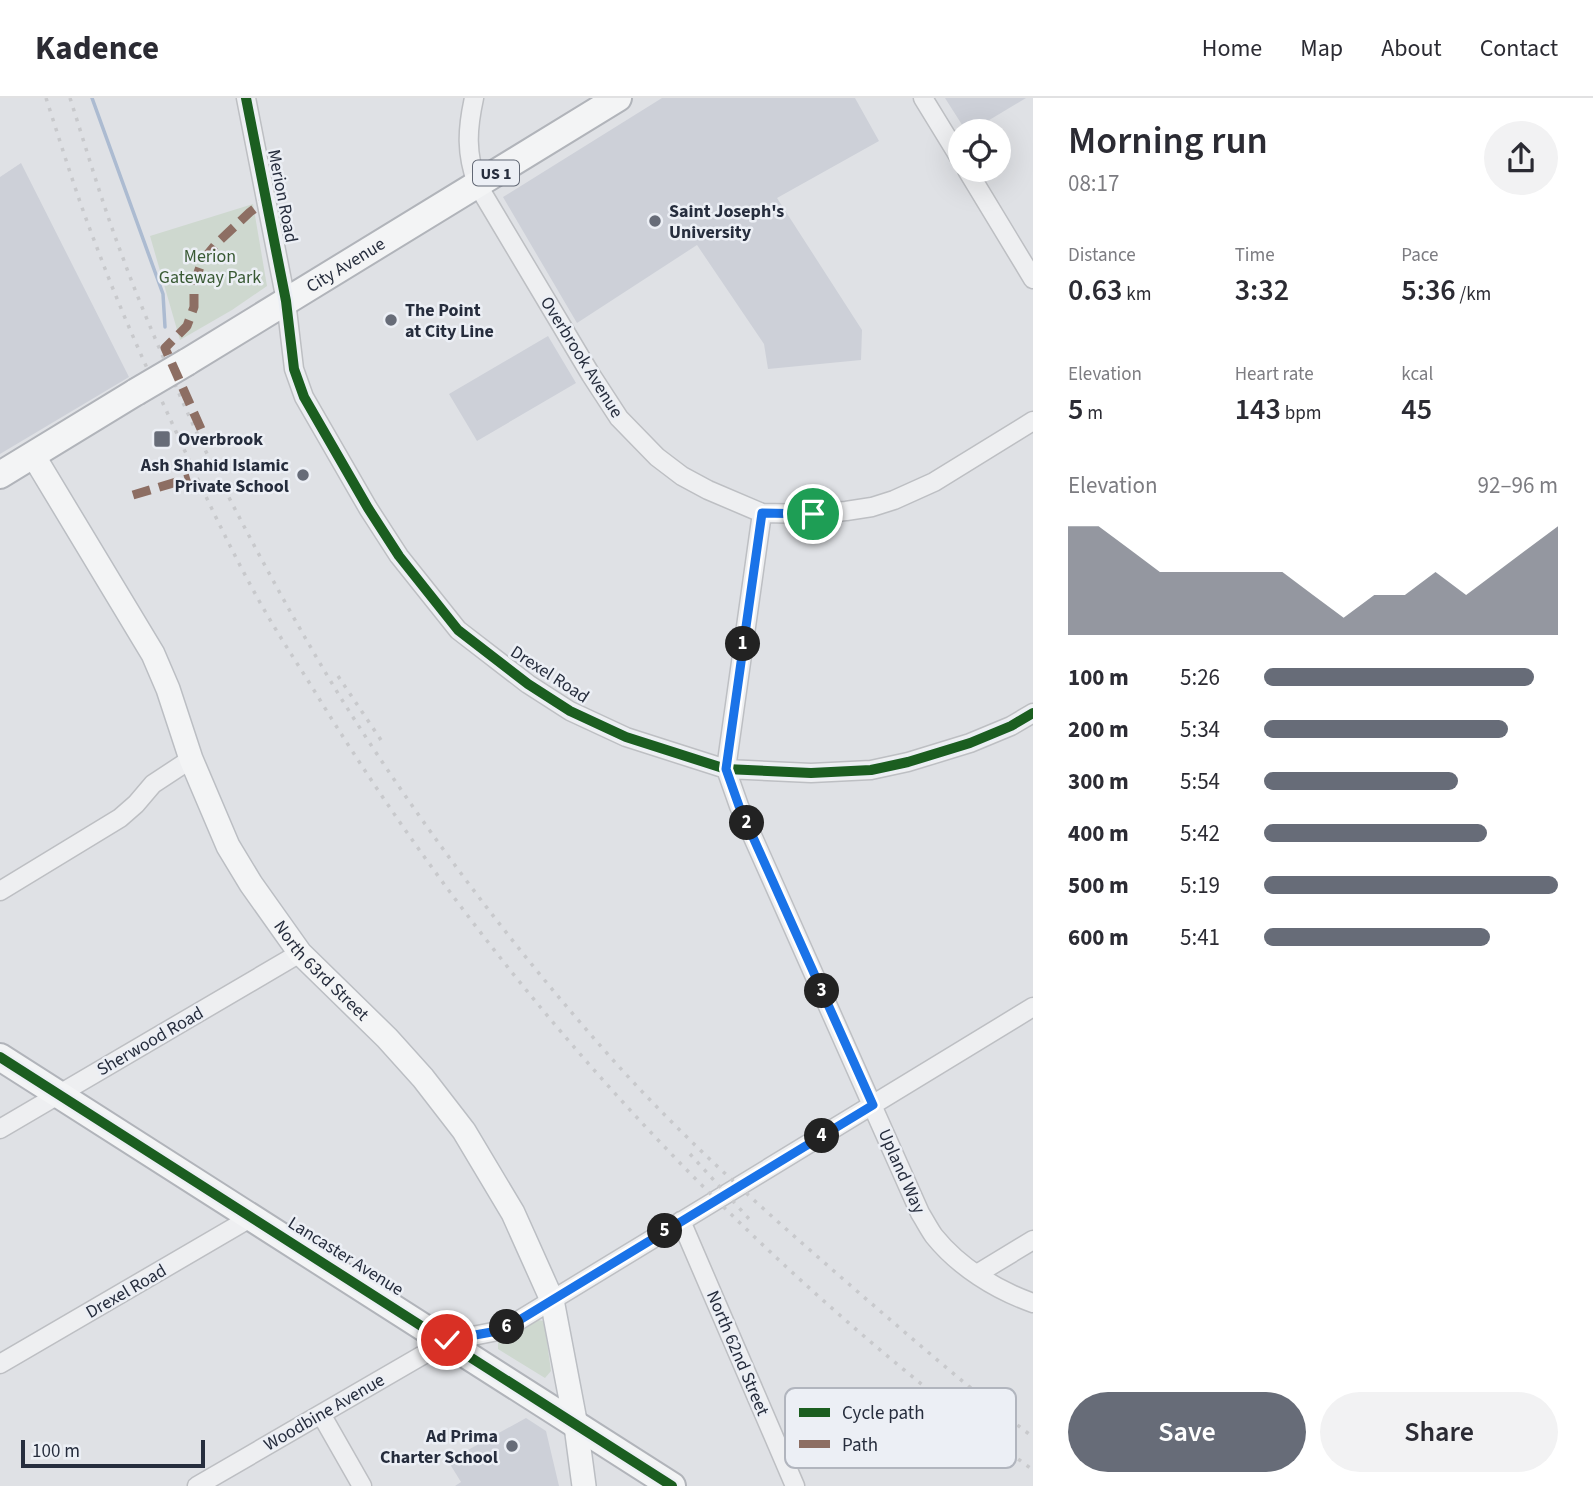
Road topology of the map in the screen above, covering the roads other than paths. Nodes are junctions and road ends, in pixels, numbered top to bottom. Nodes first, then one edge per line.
1 (246, 98) edge
2 (474, 98) edge
3 (618, 98) edge
4 (923, 98) edge
5 (948, 139) edge
6 (974, 182) edge
7 (477, 184) junction
8 (1033, 279) edge
9 (286, 301) junction
10 (1033, 421) edge
11 (33, 455) junction
12 (0, 475) edge
13 (762, 513) junction
14 (1033, 713) edge
15 (191, 759) junction
16 (726, 769) junction
17 (0, 891) edge
18 (300, 953) junction
19 (1033, 1007) edge
20 (0, 1057) edge
21 (59, 1095) junction
22 (873, 1105) junction
23 (0, 1129) edge
24 (252, 1217) junction
25 (681, 1221) junction
26 (1033, 1240) edge
27 (977, 1274) junction
28 (552, 1300) junction
29 (1033, 1303) edge
30 (447, 1340) junction
31 (0, 1364) edge
32 (321, 1414) junction
33 (576, 1426) junction
34 (785, 1463) edge
35 (787, 1468) edge
36 (197, 1486) edge
37 (362, 1486) edge
38 (584, 1486) edge
39 (672, 1486) edge
40 (795, 1486) edge

1 - 9 street, Merion Road
2 - 7 street, Overbrook Avenue
3 - 7 highway, City Avenue / US 1
4 - 5 street
6 - 8 street
7 - 9 highway, City Avenue / US 1
7 - 13 street, Overbrook Avenue
9 - 11 highway, City Avenue / US 1, bridge
9 - 16 street, Drexel Road
10 - 13 street, Overbrook Avenue
11 - 12 highway, City Avenue / US 1
11 - 15 main road, North 63rd Street
13 - 16 street, Upland Way
14 - 16 street, Drexel Road
15 - 17 street
15 - 18 main road, North 63rd Street
16 - 22 street, Upland Way
18 - 21 street, Sherwood Road
18 - 28 main road, North 63rd Street
19 - 22 street, Woodbine Avenue
20 - 21 highway, Lancaster Avenue
21 - 23 street, Sherwood Road
21 - 24 highway, Lancaster Avenue
22 - 25 street, Woodbine Avenue
22 - 27 street, Upland Way
24 - 30 highway, Lancaster Avenue
24 - 31 street, Drexel Road
25 - 28 street, Woodbine Avenue
25 - 34 street, North 62nd Street
26 - 27 street
27 - 29 street, Upland Way
28 - 30 street, Woodbine Avenue
28 - 33 main road, North 63rd Street
30 - 32 street, Woodbine Avenue
30 - 33 highway, Lancaster Avenue
32 - 36 street, Woodbine Avenue
32 - 37 street
33 - 38 main road, North 63rd Street
33 - 39 highway, Lancaster Avenue
35 - 40 street, North 62nd Street

